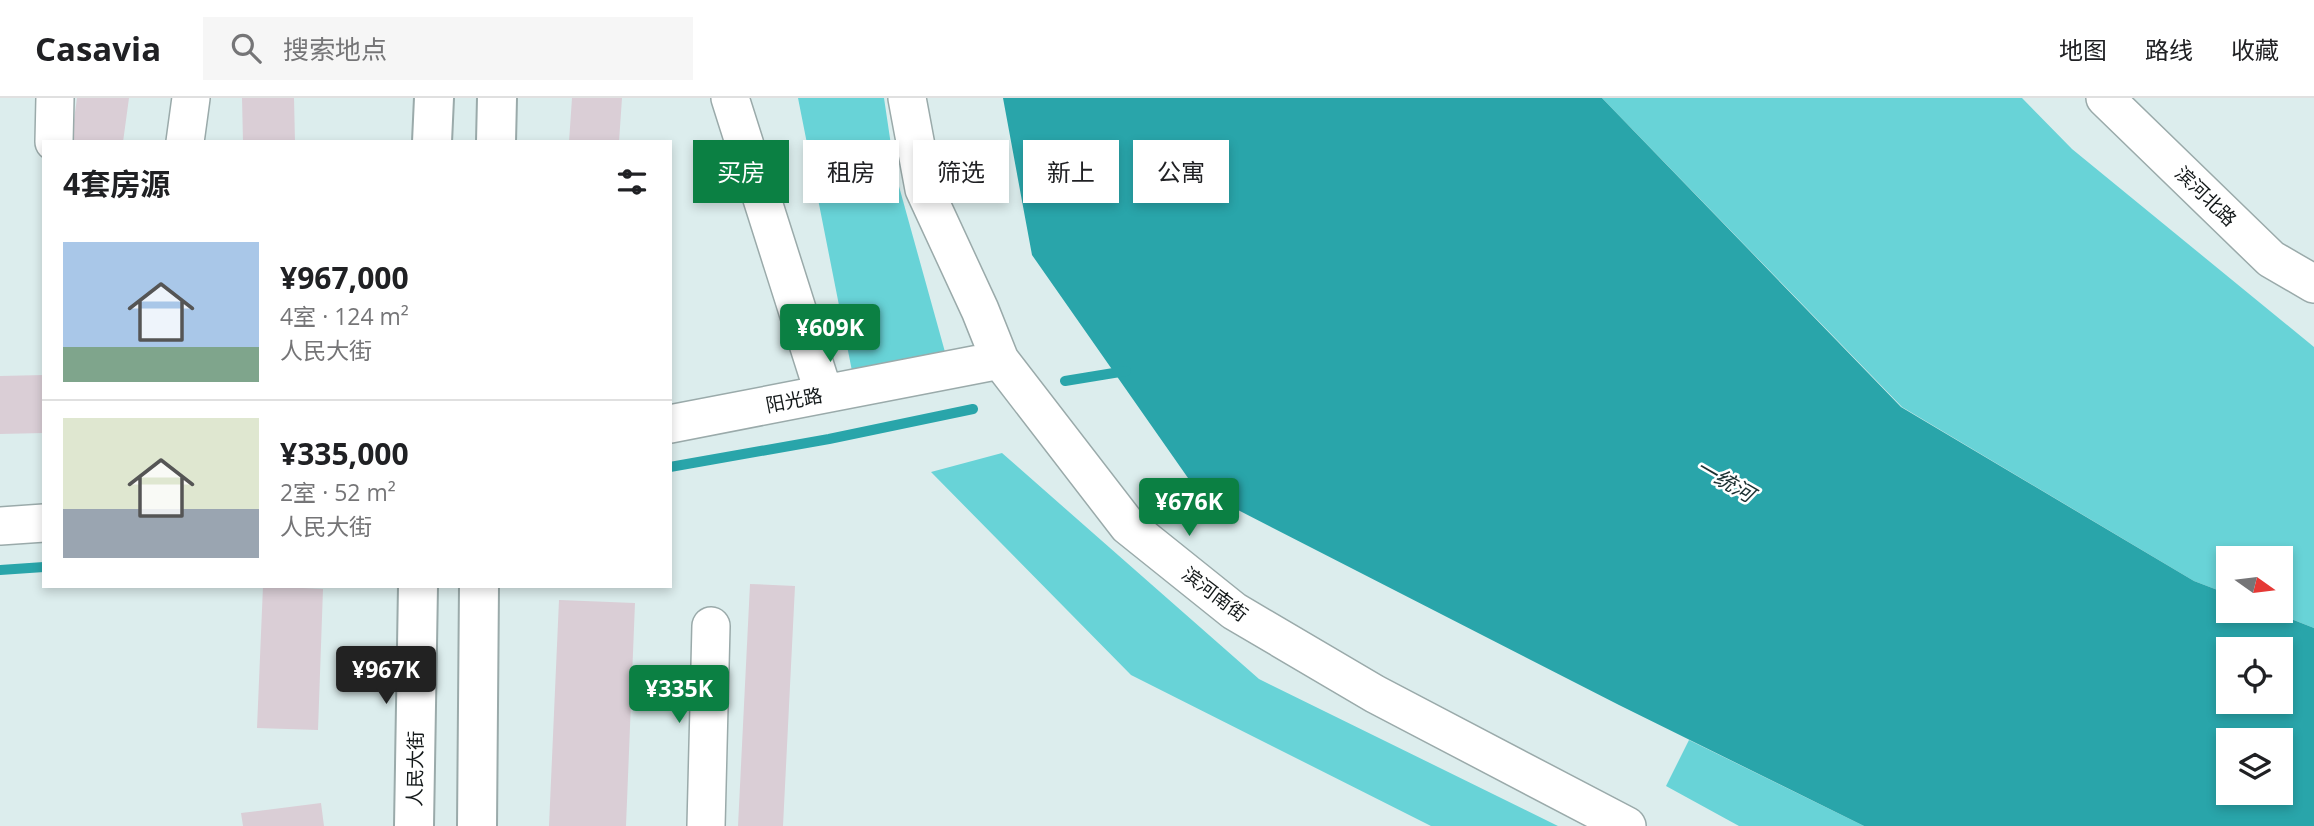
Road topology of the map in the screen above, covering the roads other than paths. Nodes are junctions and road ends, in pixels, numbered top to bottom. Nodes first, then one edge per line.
1 (54, 98) edge
2 (191, 98) edge
3 (434, 98) edge
4 (497, 98) edge
5 (730, 98) edge
6 (907, 98) edge
7 (2105, 98) edge
8 (54, 140) edge
9 (185, 140) edge
10 (432, 140) edge
11 (496, 140) edge
12 (2314, 284) edge
13 (1000, 360) junction
14 (824, 394) junction
15 (672, 424) edge
16 (42, 523) edge
17 (0, 526) edge
18 (418, 588) edge
19 (479, 588) edge
20 (711, 626) dead end
21 (414, 826) edge
22 (477, 826) edge
23 (706, 826) edge
24 (1627, 826) edge

1 - 8 street
2 - 9 street
3 - 10 street
4 - 11 street
5 - 14 street
6 - 13 street, 滨河南街
7 - 12 street, 滨河北路
13 - 14 street, 阳光路
13 - 24 street, 滨河南街
14 - 15 street, 阳光路
16 - 17 street
18 - 21 street, 人民大街
19 - 22 street
20 - 23 street

